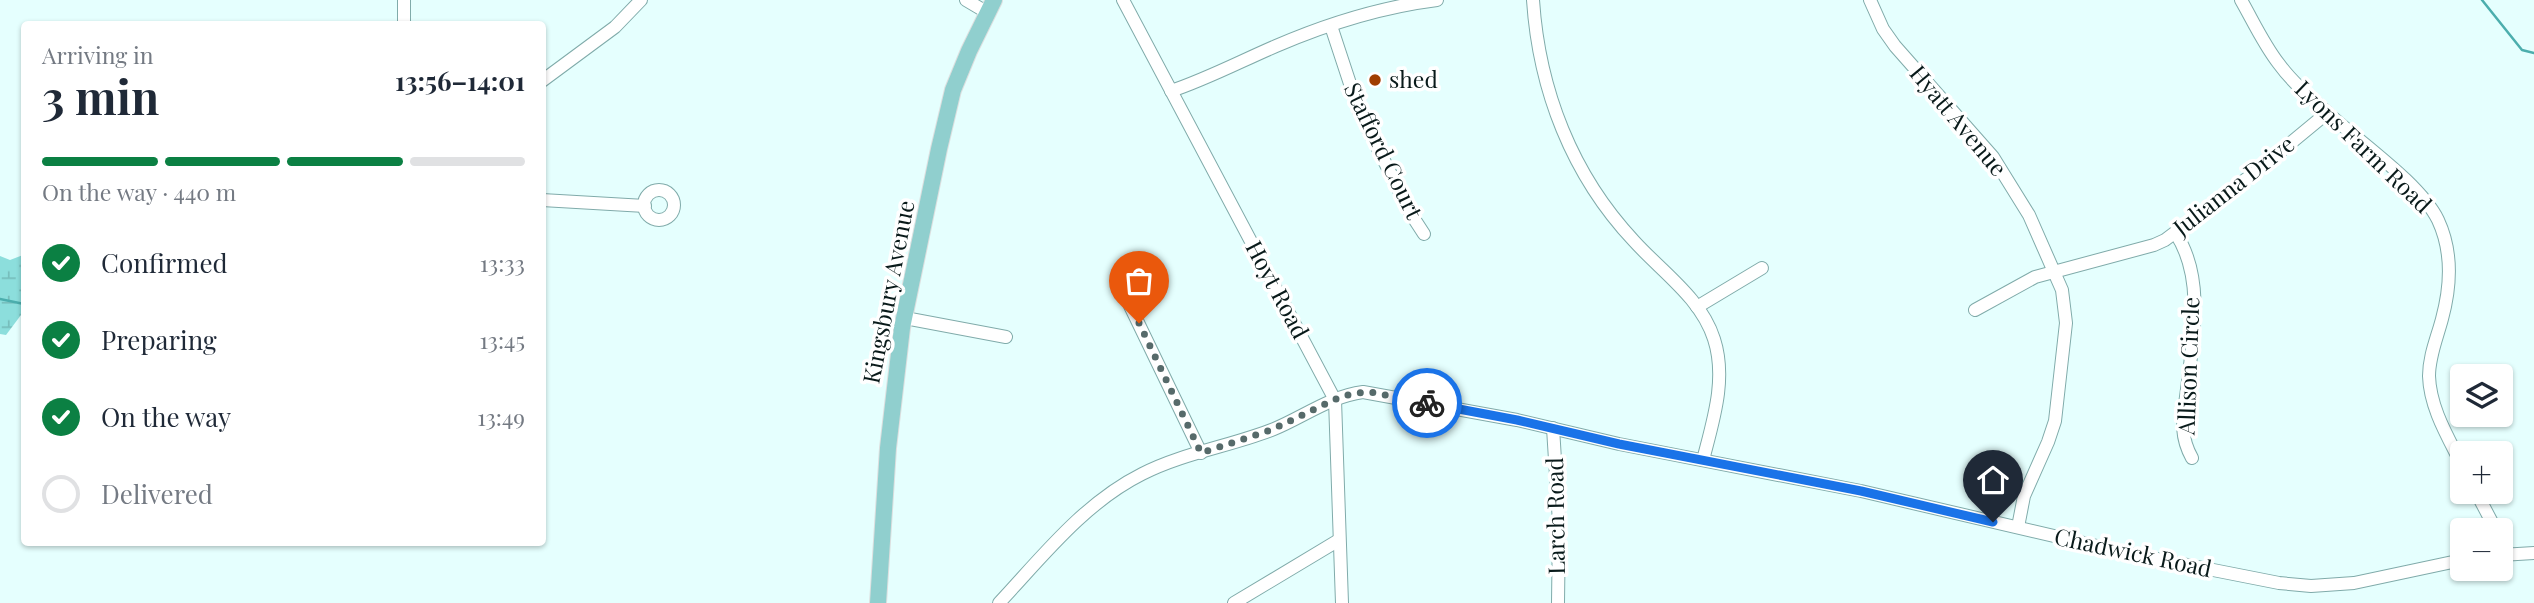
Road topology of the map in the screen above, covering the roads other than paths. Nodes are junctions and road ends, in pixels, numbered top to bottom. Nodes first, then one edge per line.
1 (404, 0) edge
2 (641, 0) edge
3 (966, 0) edge
4 (1123, 0) edge
5 (1437, 0) edge
6 (1533, 0) edge
7 (1870, 0) edge
8 (2241, 0) edge
9 (991, 6) edge
10 (404, 21) edge
11 (1331, 26) junction
12 (546, 77) edge
13 (1171, 91) junction
14 (2327, 113) junction
15 (546, 200) edge
16 (645, 206) dead end
17 (1424, 234) dead end
18 (2176, 234) junction
19 (1762, 268) dead end
20 (2055, 272) junction
21 (1118, 281) dead end
22 (1697, 307) junction
23 (1975, 310) dead end
24 (905, 318) junction
25 (1006, 337) dead end
26 (1335, 400) junction
27 (1553, 428) junction
28 (2450, 441) edge
29 (1201, 453) junction
30 (2192, 458) dead end
31 (1703, 460) junction
32 (2018, 527) junction
33 (1339, 540) junction
34 (2534, 553) edge
35 (2513, 554) edge
36 (2450, 563) edge
37 (878, 603) edge
38 (999, 603) edge
39 (1234, 603) edge
40 (1342, 603) edge
41 (1558, 603) edge

1 - 10 street
2 - 12 street
3 - 9 street
4 - 13 street, Hoyt Road
5 - 11 street
6 - 22 street
7 - 20 street, Hyatt Avenue
8 - 14 street, Lyons Farm Road
9 - 24 main road, Kingsbury Avenue
11 - 13 street
11 - 17 street, Stafford Court
13 - 26 street, Hoyt Road
14 - 18 street, Julianna Drive
14 - 28 street, Lyons Farm Road
15 - 16 street
18 - 20 street, Julianna Drive
18 - 30 street, Allison Circle
19 - 22 street
20 - 23 street, Julianna Drive
20 - 32 street, Hyatt Avenue
21 - 29 street
22 - 31 street
24 - 25 street
24 - 37 main road, Kingsbury Avenue
26 - 27 street, Chadwick Road
26 - 29 street, Chadwick Road
26 - 33 street, Hoyt Road
27 - 31 street, Chadwick Road
27 - 41 street, Larch Road
29 - 38 street, Chadwick Road
31 - 32 street, Chadwick Road
32 - 36 street, Chadwick Road
33 - 39 street
33 - 40 street, Hoyt Road
34 - 35 street

